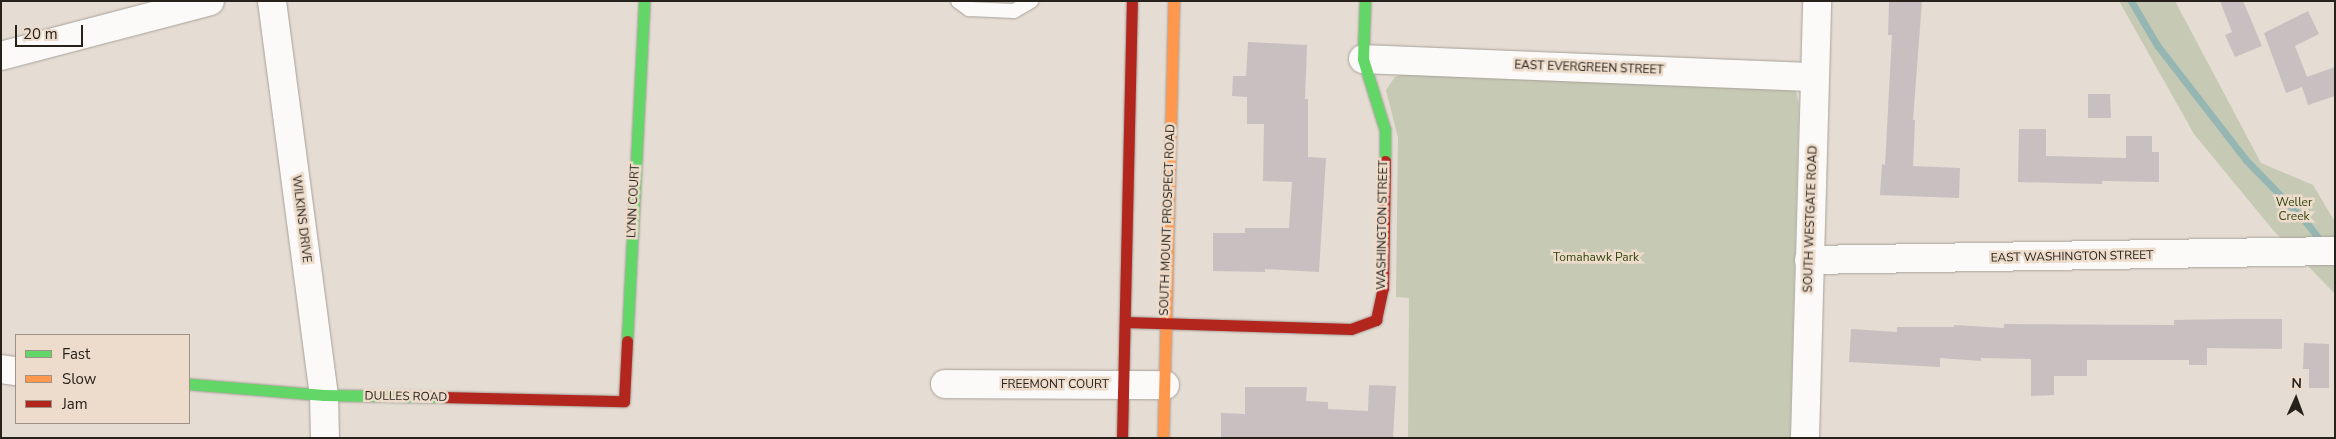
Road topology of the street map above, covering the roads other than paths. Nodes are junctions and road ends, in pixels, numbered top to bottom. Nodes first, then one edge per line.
1 (210, 1) edge
2 (272, 1) edge
3 (644, 1) edge
4 (958, 1) edge
5 (1031, 1) edge
6 (1132, 1) edge
7 (1174, 1) edge
8 (1365, 1) edge
9 (1817, 1) edge
10 (1, 56) edge
11 (1363, 59) junction
12 (1816, 77) junction
13 (2335, 251) edge
14 (1809, 260) junction
15 (1125, 322) junction
16 (1166, 324) junction
17 (1, 370) edge
18 (15, 371) edge
19 (190, 384) edge
20 (944, 384) dead end
21 (1123, 385) junction
22 (1165, 385) junction
23 (324, 395) junction
24 (624, 400) joint
25 (325, 438) edge
26 (1122, 438) edge
27 (1164, 438) edge
28 (1806, 438) edge

1 - 10 street
2 - 23 street, WILKINS DRIVE
3 - 24 street, LYNN COURT
4 - 5 lane
6 - 15 street
7 - 16 street, SOUTH MOUNT PROSPECT ROAD
8 - 11 street
9 - 12 street, SOUTH WESTGATE ROAD
11 - 12 street, EAST EVERGREEN STREET
11 - 16 street, WASHINGTON STREET
12 - 14 street, SOUTH WESTGATE ROAD
13 - 14 street, EAST WASHINGTON STREET
14 - 28 street, SOUTH WESTGATE ROAD
15 - 16 street, WASHINGTON STREET
15 - 21 street
16 - 22 street, SOUTH MOUNT PROSPECT ROAD
17 - 18 street
19 - 23 street, DULLES ROAD
20 - 21 street, FREEMONT COURT
21 - 22 street, FREEMONT COURT
21 - 26 street
22 - 27 street, SOUTH MOUNT PROSPECT ROAD
23 - 24 street, DULLES ROAD
23 - 25 street, WILKINS DRIVE

